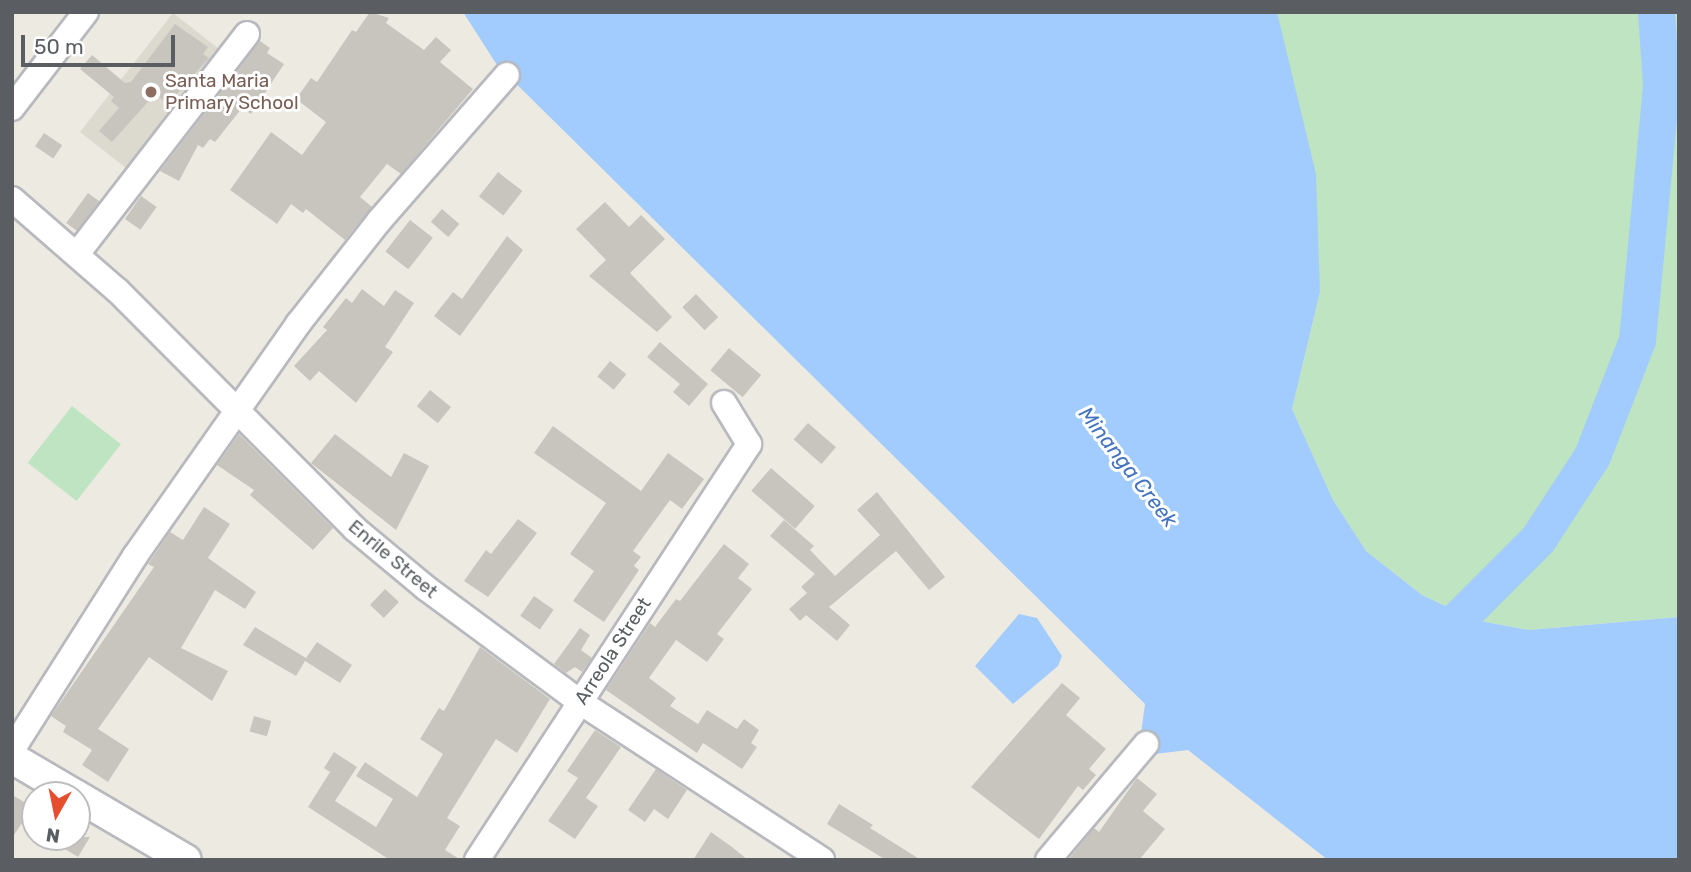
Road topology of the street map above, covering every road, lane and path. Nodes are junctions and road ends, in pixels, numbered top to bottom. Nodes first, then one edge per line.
1 (86, 12) edge
2 (247, 34) dead end
3 (507, 75) dead end
4 (12, 108) edge
5 (12, 199) edge
6 (77, 254) junction
7 (724, 403) dead end
8 (234, 412) junction
9 (580, 702) junction
10 (1146, 744) dead end
11 (12, 750) edge
12 (12, 758) edge
13 (51, 781) edge
14 (91, 805) edge
15 (186, 860) edge
16 (477, 860) edge
17 (822, 860) edge
18 (1048, 860) edge

1 - 4 street
2 - 6 street
3 - 8 street
5 - 6 street, Enrile Street
6 - 8 street, Enrile Street
7 - 9 street, Arreola Street
8 - 9 street, Enrile Street
8 - 11 street
9 - 16 street, Arreola Street
9 - 17 street, Enrile Street
10 - 18 street
12 - 13 street
14 - 15 street

